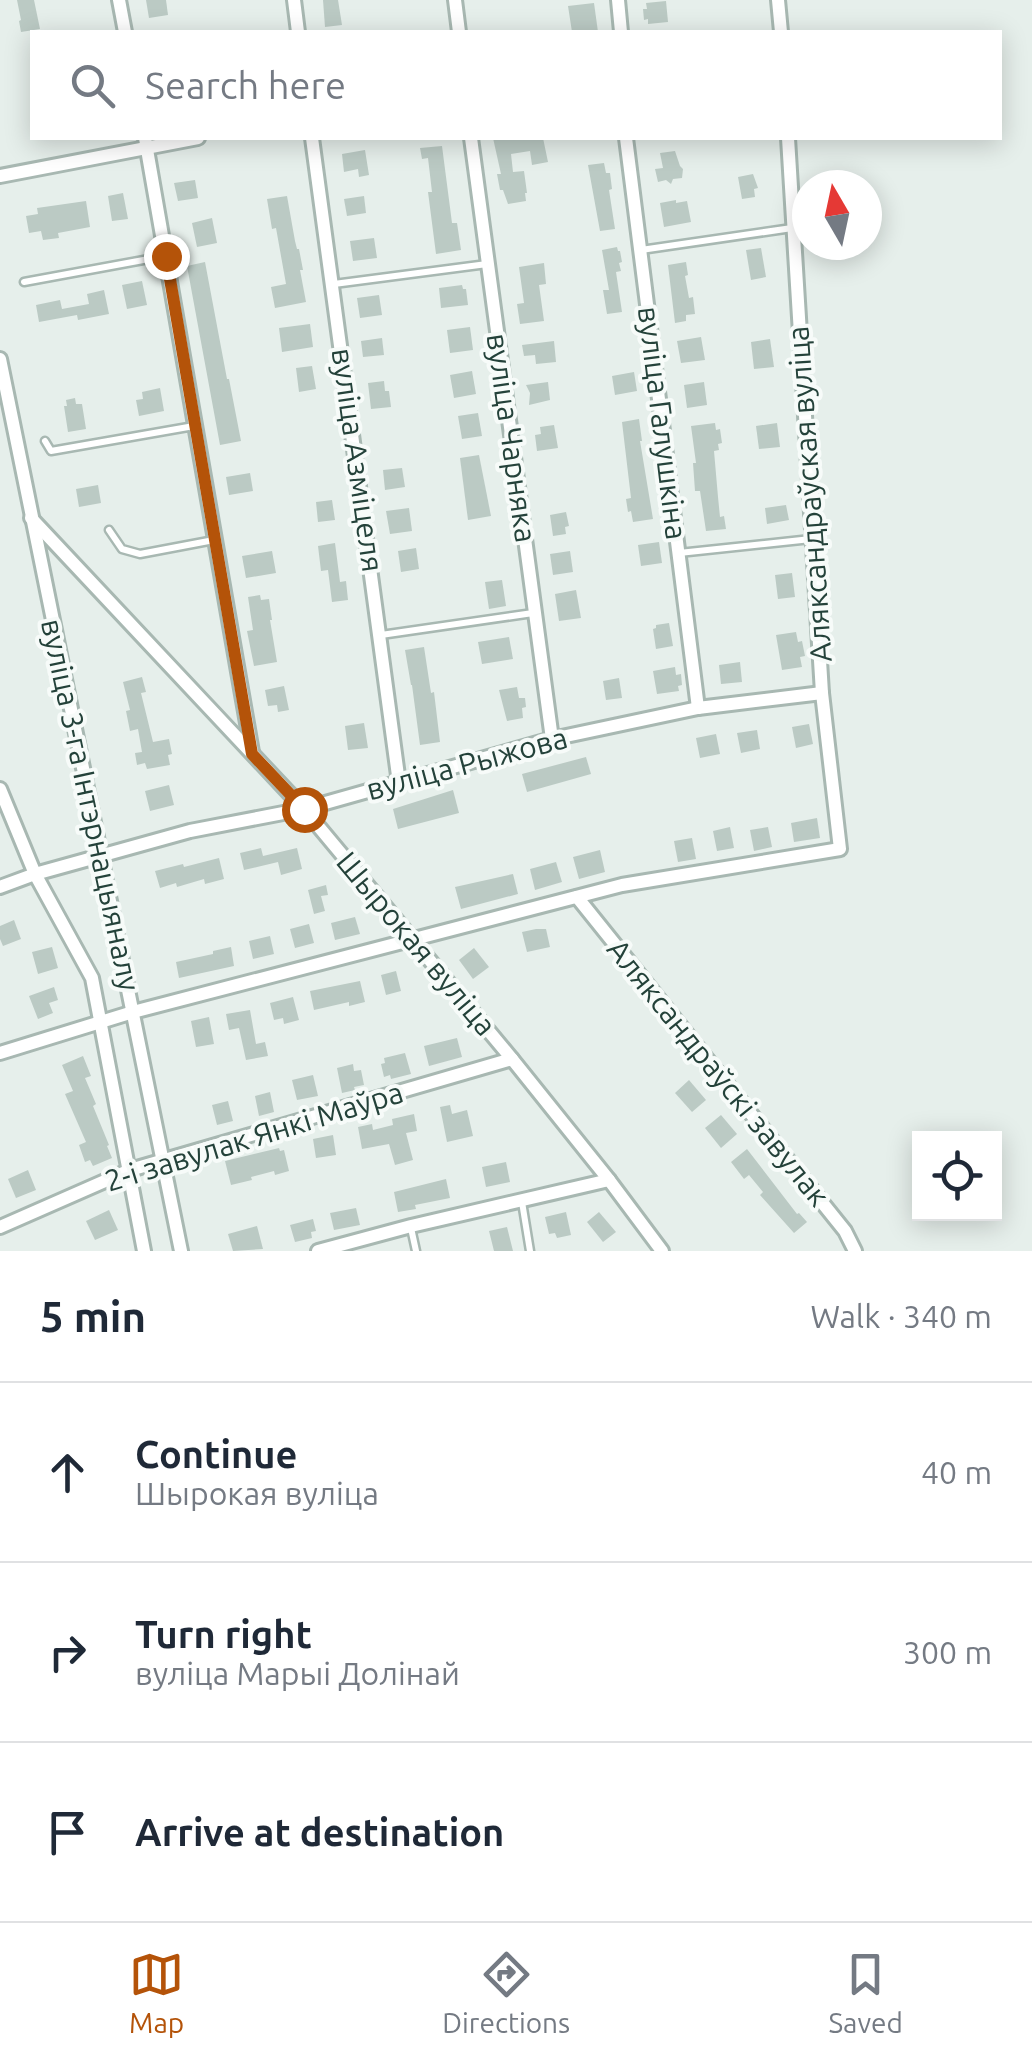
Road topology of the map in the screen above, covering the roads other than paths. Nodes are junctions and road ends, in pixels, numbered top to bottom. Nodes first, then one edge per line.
1 (119, 0) edge
2 (294, 0) edge
3 (455, 0) edge
4 (618, 0) edge
5 (778, 0) edge
6 (126, 30) edge
7 (298, 30) edge
8 (459, 30) edge
9 (621, 30) edge
10 (781, 30) edge
11 (172, 140) edge
12 (312, 140) edge
13 (471, 140) edge
14 (626, 140) edge
15 (788, 140) edge
16 (146, 142) edge
17 (0, 176) edge
18 (792, 198) edge
19 (792, 228) edge
20 (640, 250) junction
21 (166, 256) junction
22 (796, 260) edge
23 (487, 264) junction
24 (24, 282) dead end
25 (332, 284) junction
26 (0, 359) edge
27 (195, 426) junction
28 (46, 442) dead end
29 (31, 518) junction
30 (109, 530) dead end
31 (812, 538) junction
32 (215, 540) junction
33 (678, 553) junction
34 (535, 613) junction
35 (380, 635) junction
36 (822, 692) junction
37 (698, 708) junction
38 (552, 739) junction
39 (252, 754) junction
40 (399, 783) junction
41 (0, 788) edge
42 (304, 809) junction
43 (102, 856) junction
44 (35, 874) junction
45 (0, 887) edge
46 (576, 896) junction
47 (412, 940) junction
48 (133, 1012) junction
49 (100, 1021) junction
50 (0, 1052) edge
51 (512, 1059) junction
52 (162, 1160) junction
53 (130, 1170) junction
54 (609, 1180) junction
55 (522, 1201) junction
56 (411, 1226) junction
57 (0, 1227) edge
58 (144, 1251) edge
59 (180, 1251) edge
60 (318, 1251) edge
61 (416, 1251) edge
62 (530, 1251) edge
63 (662, 1251) edge
64 (855, 1251) edge

1 - 6 street
2 - 7 street
3 - 8 street
4 - 9 street
5 - 10 street
11 - 16 street
12 - 25 street, вуліца Азміцеля
13 - 23 street, вуліца Чарняка
14 - 20 street, вуліца Галушкіна
15 - 18 street, Аляксандраўская вуліца
16 - 17 street
16 - 21 street
19 - 20 lane
20 - 33 street, вуліца Галушкіна
21 - 24 lane
21 - 27 street
22 - 31 street, Аляксандраўская вуліца
23 - 25 lane
23 - 34 street, вуліца Чарняка
25 - 35 street, вуліца Азміцеля
26 - 29 street, вуліца 3-га Інтэрнацыяналу
27 - 28 lane
27 - 32 street
29 - 39 street, Шырокая вуліца
29 - 43 street, вуліца 3-га Інтэрнацыяналу
30 - 32 lane
31 - 33 lane
31 - 36 street, Аляксандраўская вуліца
32 - 39 street
33 - 37 street, вуліца Галушкіна
34 - 35 lane
34 - 38 street, вуліца Чарняка
35 - 40 street, вуліца Азміцеля
36 - 37 street, вуліца Рыжова
36 - 46 street, Аляксандраўская вуліца
37 - 38 street, вуліца Рыжова
38 - 40 street, вуліца Рыжова
39 - 42 street, Шырокая вуліца
40 - 42 street, вуліца Рыжова
41 - 44 street
42 - 43 street, вуліца Рыжова
42 - 47 street, Шырокая вуліца
43 - 44 street, вуліца Рыжова
43 - 48 street, вуліца 3-га Інтэрнацыяналу
44 - 45 street, вуліца Рыжова
44 - 49 street
46 - 47 street
46 - 64 street, Аляксандраўскі завулак
47 - 48 street
47 - 51 street, Шырокая вуліца
48 - 49 street
48 - 52 street, вуліца 3-га Інтэрнацыяналу
49 - 50 street
49 - 53 street
51 - 52 street, 2-і завулак Янкі Маўра
51 - 54 street, Шырокая вуліца
52 - 53 street, 2-і завулак Янкі Маўра
52 - 59 street, вуліца 3-га Інтэрнацыяналу
53 - 57 street, 2-і завулак Янкі Маўра
53 - 58 street
54 - 55 street
54 - 63 street, Шырокая вуліца
55 - 56 street
55 - 62 lane
56 - 60 street
56 - 61 lane

